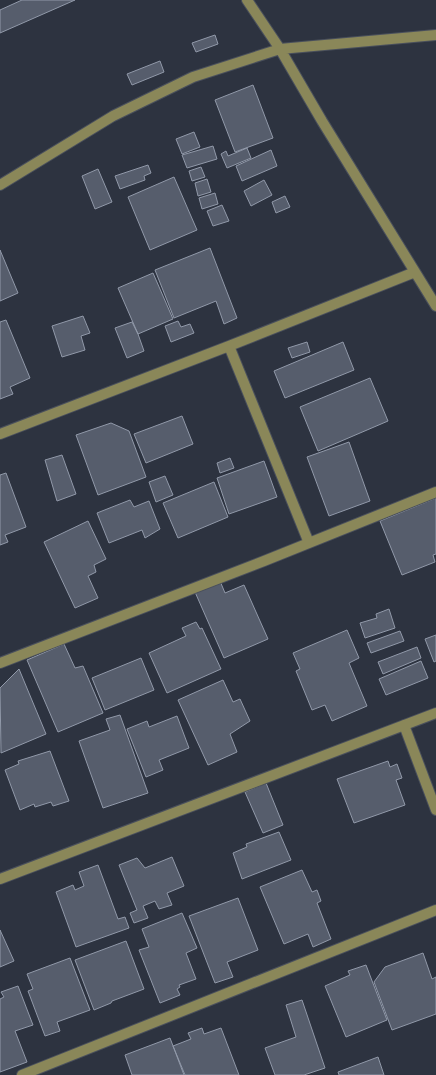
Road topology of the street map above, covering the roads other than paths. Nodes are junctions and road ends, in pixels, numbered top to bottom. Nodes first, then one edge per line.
1 (247, 0) edge
2 (436, 34) edge
3 (280, 49) junction
4 (0, 185) edge
5 (415, 272) junction
6 (436, 306) edge
7 (229, 346) junction
8 (0, 434) edge
9 (436, 492) edge
10 (309, 543) junction
11 (0, 663) edge
12 (436, 713) edge
13 (404, 725) junction
14 (436, 810) edge
15 (0, 880) edge
16 (436, 910) edge
17 (22, 1075) edge

1 - 3 street
2 - 3 street
3 - 4 street
3 - 5 street
5 - 6 street
5 - 7 street
7 - 8 street
7 - 10 street
9 - 10 street
10 - 11 street
12 - 13 street
13 - 14 street
13 - 15 street
16 - 17 street

